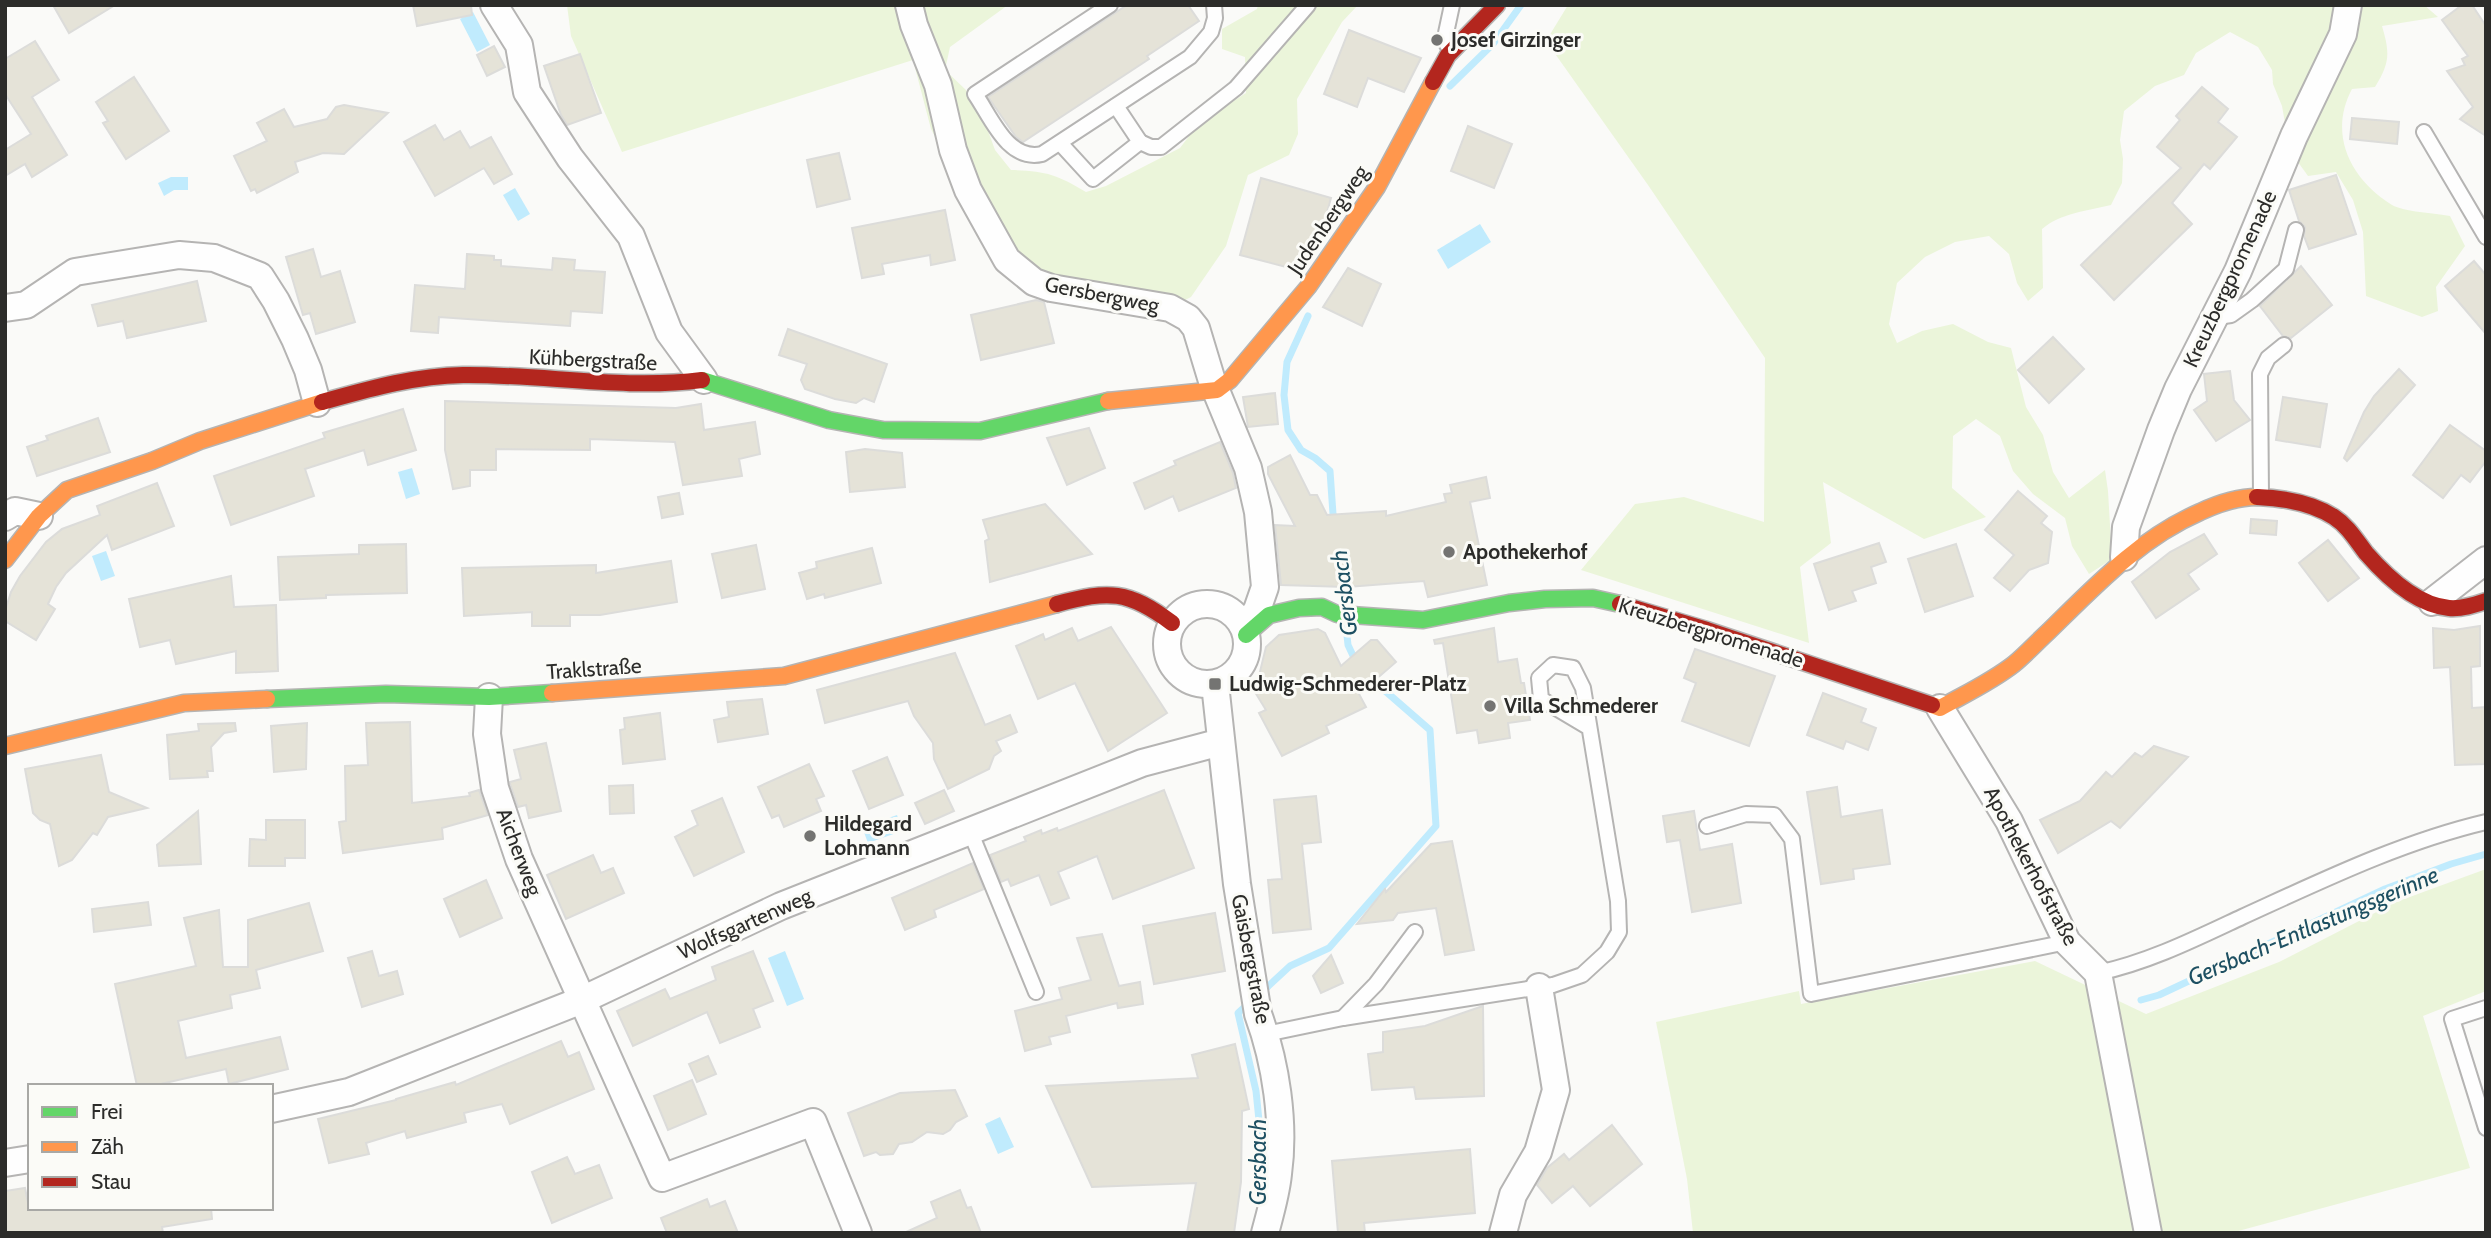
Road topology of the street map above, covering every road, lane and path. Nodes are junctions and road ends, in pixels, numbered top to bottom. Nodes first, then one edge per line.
1 (494, 5) edge
2 (909, 5) edge
3 (1110, 5) edge
4 (1214, 5) edge
5 (1308, 5) edge
6 (1452, 5) edge
7 (1497, 5) edge
8 (2348, 5) edge
9 (1448, 55) junction
10 (1116, 106) junction
11 (2424, 132) dead end
12 (1060, 142) junction
13 (1140, 142) junction
14 (2296, 230) dead end
15 (2486, 237) edge
16 (5, 308) edge
17 (2216, 314) junction
18 (2284, 345) dead end
19 (704, 380) junction
20 (1217, 390) junction
21 (317, 403) junction
22 (2260, 497) junction
23 (38, 516) junction
24 (5, 517) edge
25 (2124, 557) junction
26 (5, 560) edge
27 (2486, 560) edge
28 (2486, 601) edge
29 (2432, 602) junction
30 (1172, 623) junction
31 (1244, 629) junction
32 (1215, 684) junction
33 (489, 697) junction
34 (1940, 708) junction
35 (1588, 727) junction
36 (1220, 741) junction
37 (5, 746) edge
38 (2486, 822) edge
39 (1707, 826) dead end
40 (970, 831) junction
41 (1415, 932) dead end
42 (2067, 942) junction
43 (2098, 972) junction
44 (1539, 987) junction
45 (1035, 992) dead end
46 (582, 1000) junction
47 (2486, 1008) edge
48 (1259, 1012) junction
49 (1343, 1018) junction
50 (273, 1109) edge
51 (2486, 1128) edge
52 (28, 1159) edge
53 (5, 1163) edge
54 (858, 1233) edge
55 (1265, 1233) edge
56 (1503, 1233) edge
57 (2148, 1233) edge

1 - 19 street
2 - 20 street, Gersbergweg
3 - 12 lane
4 - 10 lane
5 - 13 lane
6 - 9 lane, Judenbergweg
7 - 9 street, Judenbergweg
8 - 17 street, Kreuzbergpromenade
9 - 20 street, Judenbergweg
10 - 12 lane
10 - 13 lane
11 - 15 lane
12 - 13 lane
14 - 17 lane
16 - 21 street
17 - 25 street, Kreuzbergpromenade
18 - 22 lane
19 - 20 street, Kühbergstraße
19 - 21 street, Kühbergstraße
20 - 31 street
21 - 23 street, Kühbergstraße
22 - 25 street
22 - 29 street
23 - 24 street
23 - 26 street, Kühbergstraße
25 - 34 street
27 - 29 street
28 - 29 street
30 - 31 street
30 - 32 street
30 - 33 street, Traklstraße
31 - 32 street
31 - 34 street, Kreuzbergpromenade
32 - 36 street, Gaisbergstraße
33 - 37 street, Traklstraße
33 - 46 street, Aicherweg
34 - 42 street, Apothekerhofstraße
35 - 35 lane
35 - 44 lane
36 - 40 street, Wolfsgartenweg
36 - 48 street, Gaisbergstraße
38 - 43 lane
39 - 42 lane
40 - 45 lane
40 - 46 street, Wolfsgartenweg
41 - 49 lane
42 - 43 street, Apothekerhofstraße
43 - 57 street
44 - 49 lane
44 - 56 street
46 - 50 street, Wolfsgartenweg
46 - 54 street, Aicherweg
47 - 51 lane
48 - 49 lane
48 - 55 street, Gaisbergstraße
52 - 53 street

